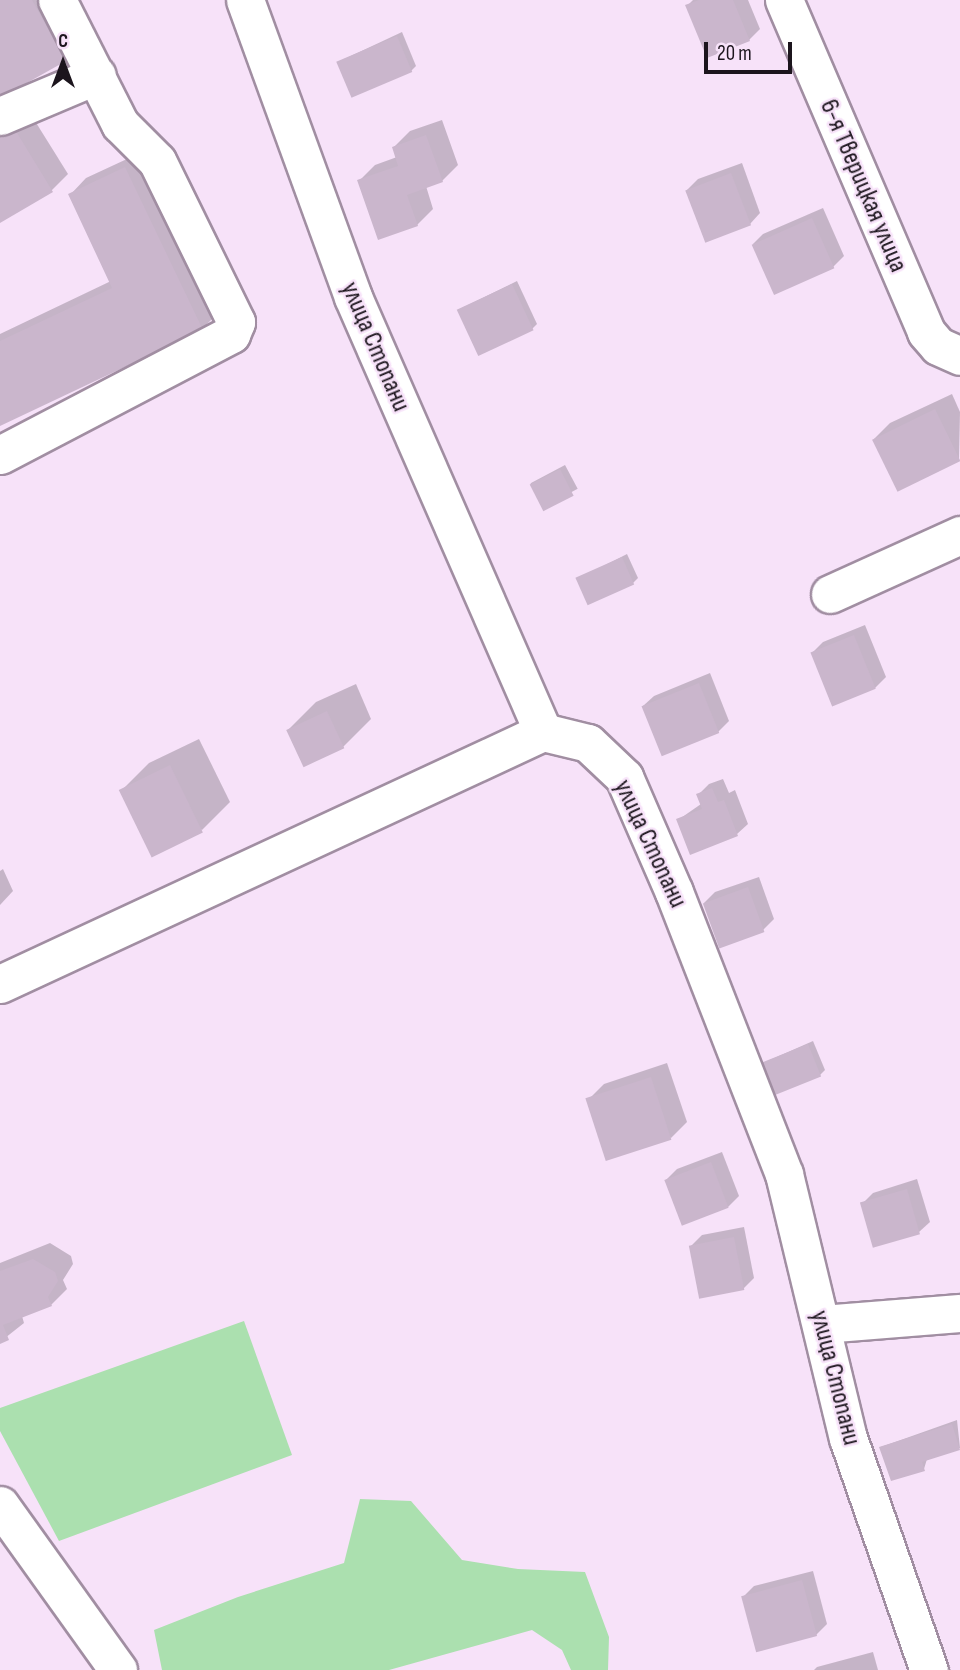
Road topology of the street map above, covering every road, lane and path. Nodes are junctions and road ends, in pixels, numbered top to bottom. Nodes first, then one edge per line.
1 (57, 0) edge
2 (245, 0) edge
3 (784, 0) edge
4 (97, 75) junction
5 (0, 116) edge
6 (960, 356) edge
7 (0, 456) edge
8 (960, 535) edge
9 (830, 594) dead end
10 (542, 733) junction
11 (0, 984) edge
12 (960, 1313) edge
13 (822, 1324) junction
14 (0, 1505) edge
15 (118, 1670) edge
16 (929, 1670) edge

1 - 4 street
2 - 10 street, улица Стопани
3 - 6 street, 6-я Тверицкая улица
4 - 5 street
4 - 7 street
8 - 9 street
10 - 11 street
10 - 13 street, улица Стопани
12 - 13 street
13 - 16 street, улица Стопани
14 - 15 street

